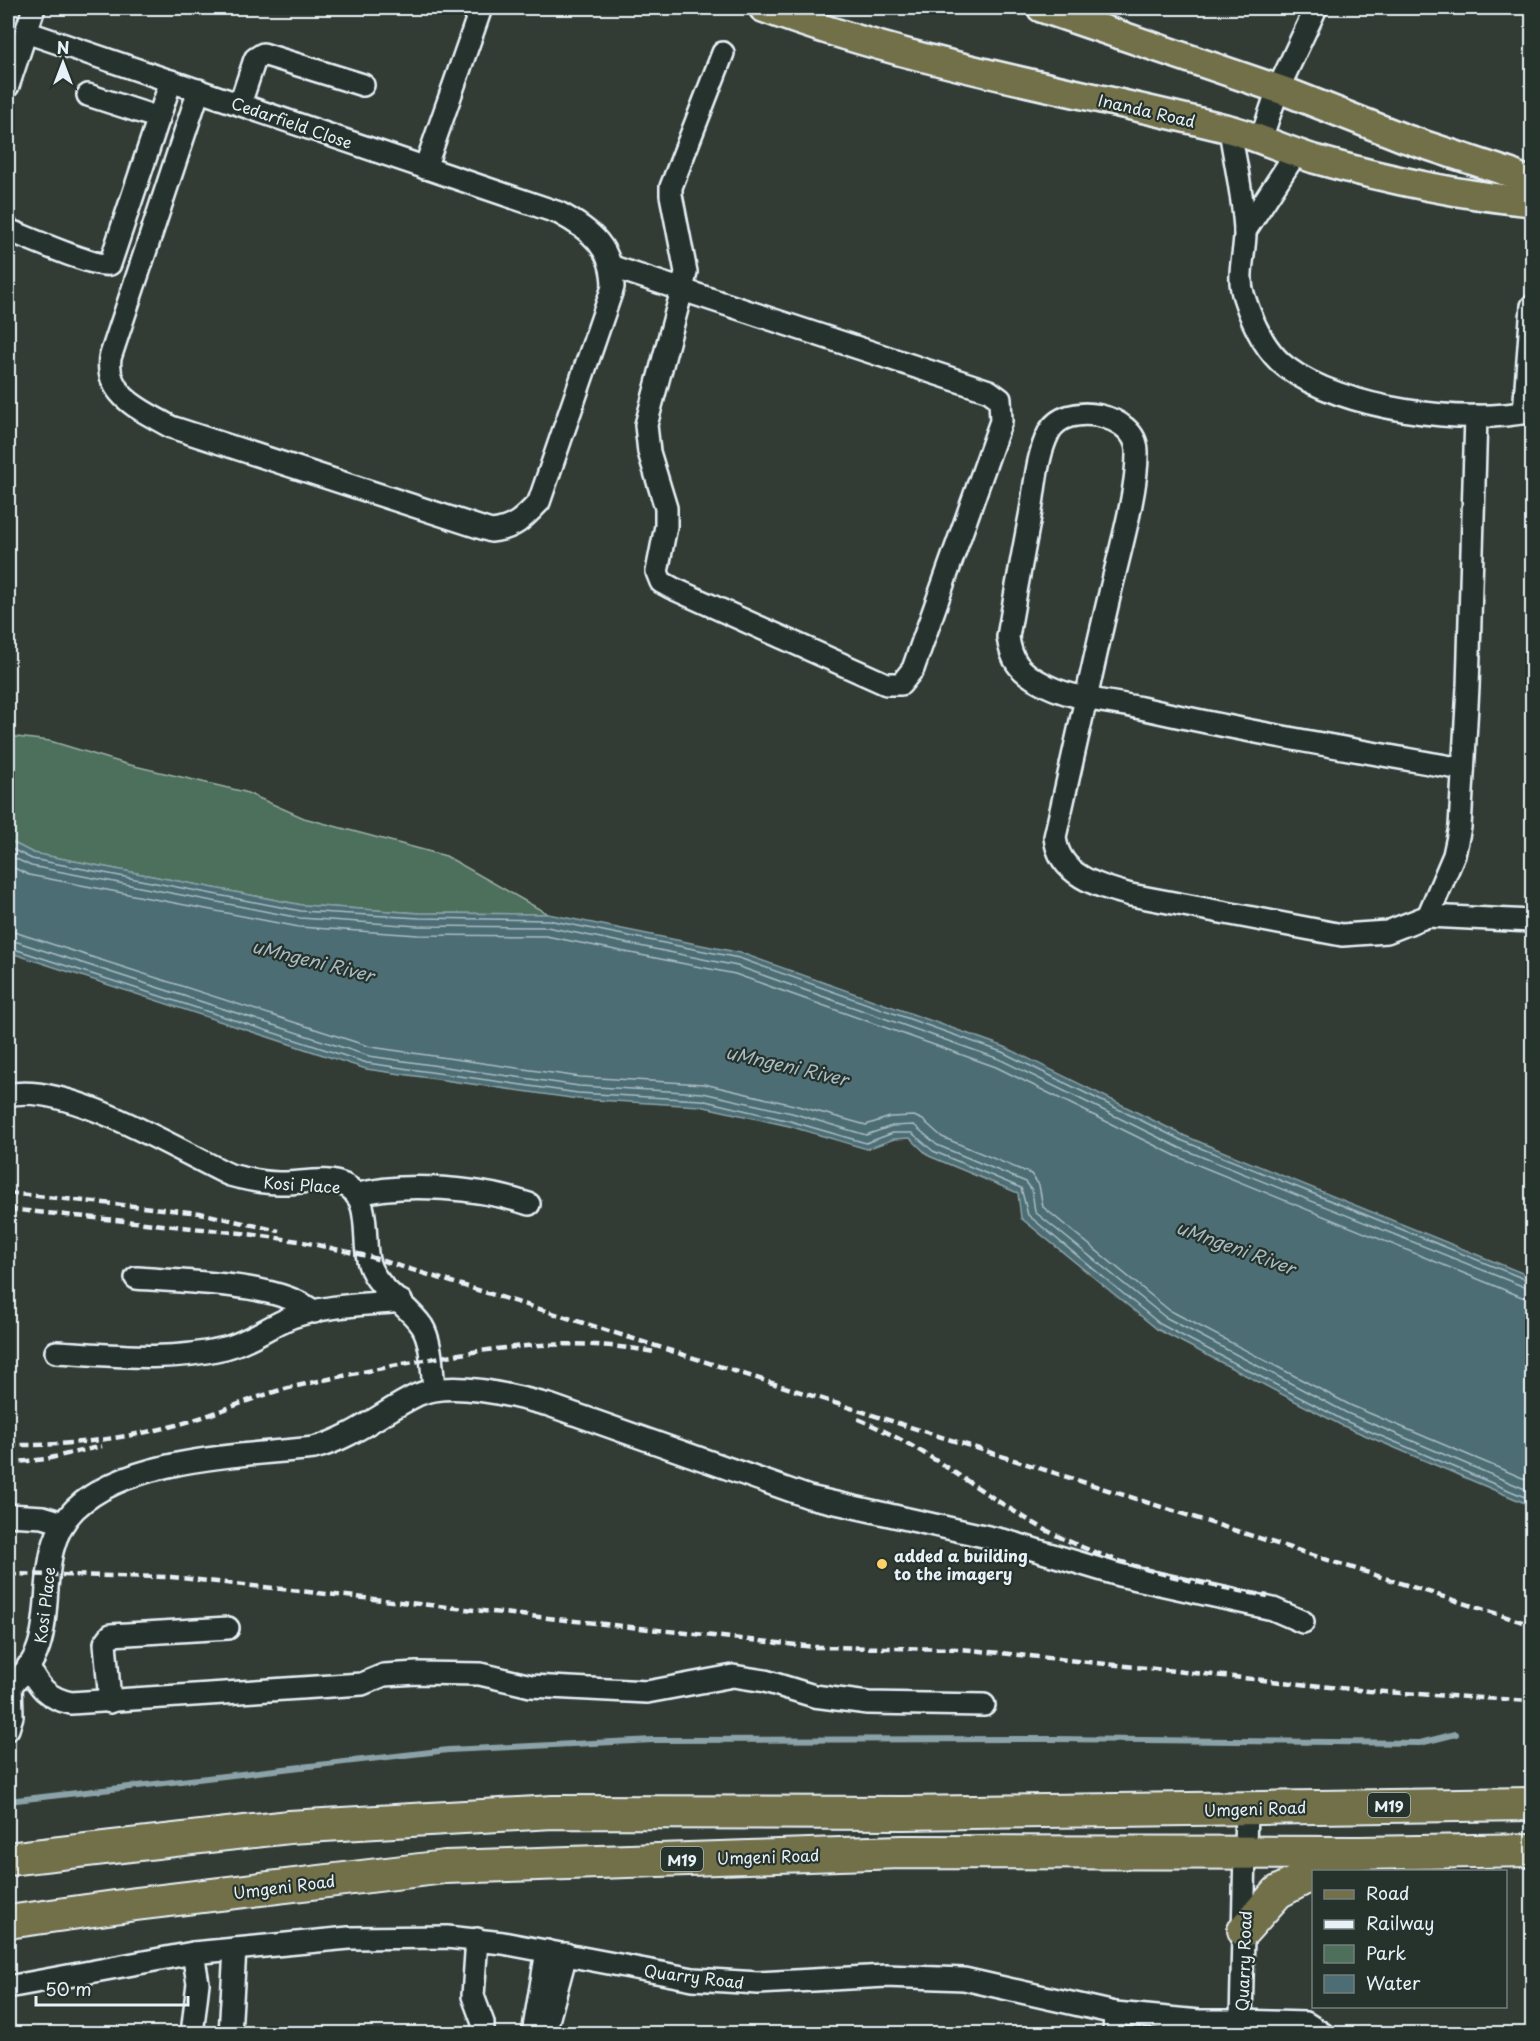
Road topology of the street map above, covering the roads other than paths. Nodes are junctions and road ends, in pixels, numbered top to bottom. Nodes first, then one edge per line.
1 (34, 8) edge
2 (481, 8) edge
3 (763, 8) edge
4 (1041, 8) edge
5 (1316, 8) edge
6 (18, 42) edge
7 (723, 53) dead end
8 (171, 81) junction
9 (363, 85) dead end
10 (8, 86) edge
11 (1278, 89) junction
12 (199, 90) junction
13 (88, 95) dead end
14 (240, 104) junction
15 (159, 118) junction
16 (1230, 130) junction
17 (1261, 139) junction
18 (1296, 153) junction
19 (425, 168) junction
20 (1533, 183) edge
21 (1533, 202) edge
22 (8, 230) edge
23 (1245, 231) junction
24 (613, 267) junction
25 (682, 290) junction
26 (1533, 306) edge
27 (1528, 412) edge
28 (1476, 416) junction
29 (1086, 696) junction
30 (1463, 769) junction
31 (1428, 916) junction
32 (1533, 921) edge
33 (8, 1095) edge
34 (356, 1195) junction
35 (529, 1204) dead end
36 (136, 1278) dead end
37 (400, 1301) junction
38 (314, 1312) junction
39 (56, 1353) dead end
40 (434, 1389) junction
41 (8, 1515) edge
42 (63, 1523) junction
43 (1302, 1622) dead end
44 (228, 1628) dead end
45 (28, 1666) junction
46 (9, 1685) edge
47 (110, 1701) junction
48 (984, 1705) dead end
49 (8, 1728) edge
50 (1533, 1804) edge
51 (1246, 1807) junction
52 (1533, 1850) edge
53 (1246, 1853) junction
54 (1360, 1853) junction
55 (8, 1859) edge
56 (1322, 1870) edge
57 (1312, 1874) edge
58 (8, 1922) edge
59 (1244, 1930) junction
60 (477, 1939) junction
61 (235, 1949) junction
62 (557, 1952) junction
63 (193, 1953) junction
64 (8, 1987) edge
65 (1241, 2021) junction
66 (1115, 2023) edge
67 (192, 2034) edge
68 (230, 2034) edge
69 (483, 2034) edge
70 (533, 2034) edge
71 (546, 2034) edge
72 (1323, 2034) edge

1 - 6 street
2 - 19 street
3 - 16 main road, Inanda Road
4 - 11 main road
5 - 11 street
6 - 8 street, Cedarfield Close
6 - 10 street
7 - 25 street
8 - 12 street, Cedarfield Close
8 - 15 street
9 - 14 street
11 - 17 street
11 - 20 main road
12 - 14 street, Cedarfield Close
12 - 24 street
13 - 15 street
14 - 19 street, Cedarfield Close
15 - 22 street
16 - 17 main road, Inanda Road
16 - 23 street
17 - 18 main road, Inanda Road
18 - 21 main road, Inanda Road
18 - 23 street
19 - 24 street, Cedarfield Close
23 - 28 street
24 - 25 street
25 - 25 street
26 - 27 street
27 - 28 street
28 - 30 street
29 - 29 street
29 - 30 street
29 - 31 street
30 - 31 street
31 - 32 street
33 - 34 street, Kosi Place
34 - 35 street
34 - 37 street, Kosi Place
36 - 38 street
37 - 38 street
37 - 40 street, Kosi Place
38 - 39 street
40 - 42 street, Kosi Place
40 - 43 street, Kosi Place
41 - 42 street
42 - 45 street, Kosi Place
44 - 47 street
45 - 46 street, Kosi Place
45 - 47 street
46 - 49 street
47 - 48 street
50 - 51 highway, Umgeni Road / M19
51 - 53 street, Quarry Road
51 - 55 highway, Umgeni Road / M19
52 - 54 highway, Umgeni Road / M19
53 - 54 highway, Umgeni Road / M19
53 - 58 highway, Umgeni Road / M19
53 - 59 street, Quarry Road
54 - 56 highway
57 - 59 highway
59 - 65 street, Quarry Road
60 - 61 street, Quarry Road
60 - 62 street, Quarry Road
60 - 69 street
61 - 63 street, Quarry Road
61 - 68 street
62 - 66 street, Quarry Road
62 - 70 street
62 - 71 street
63 - 64 street, Quarry Road
63 - 67 street
65 - 66 street, Quarry Road
65 - 72 street

